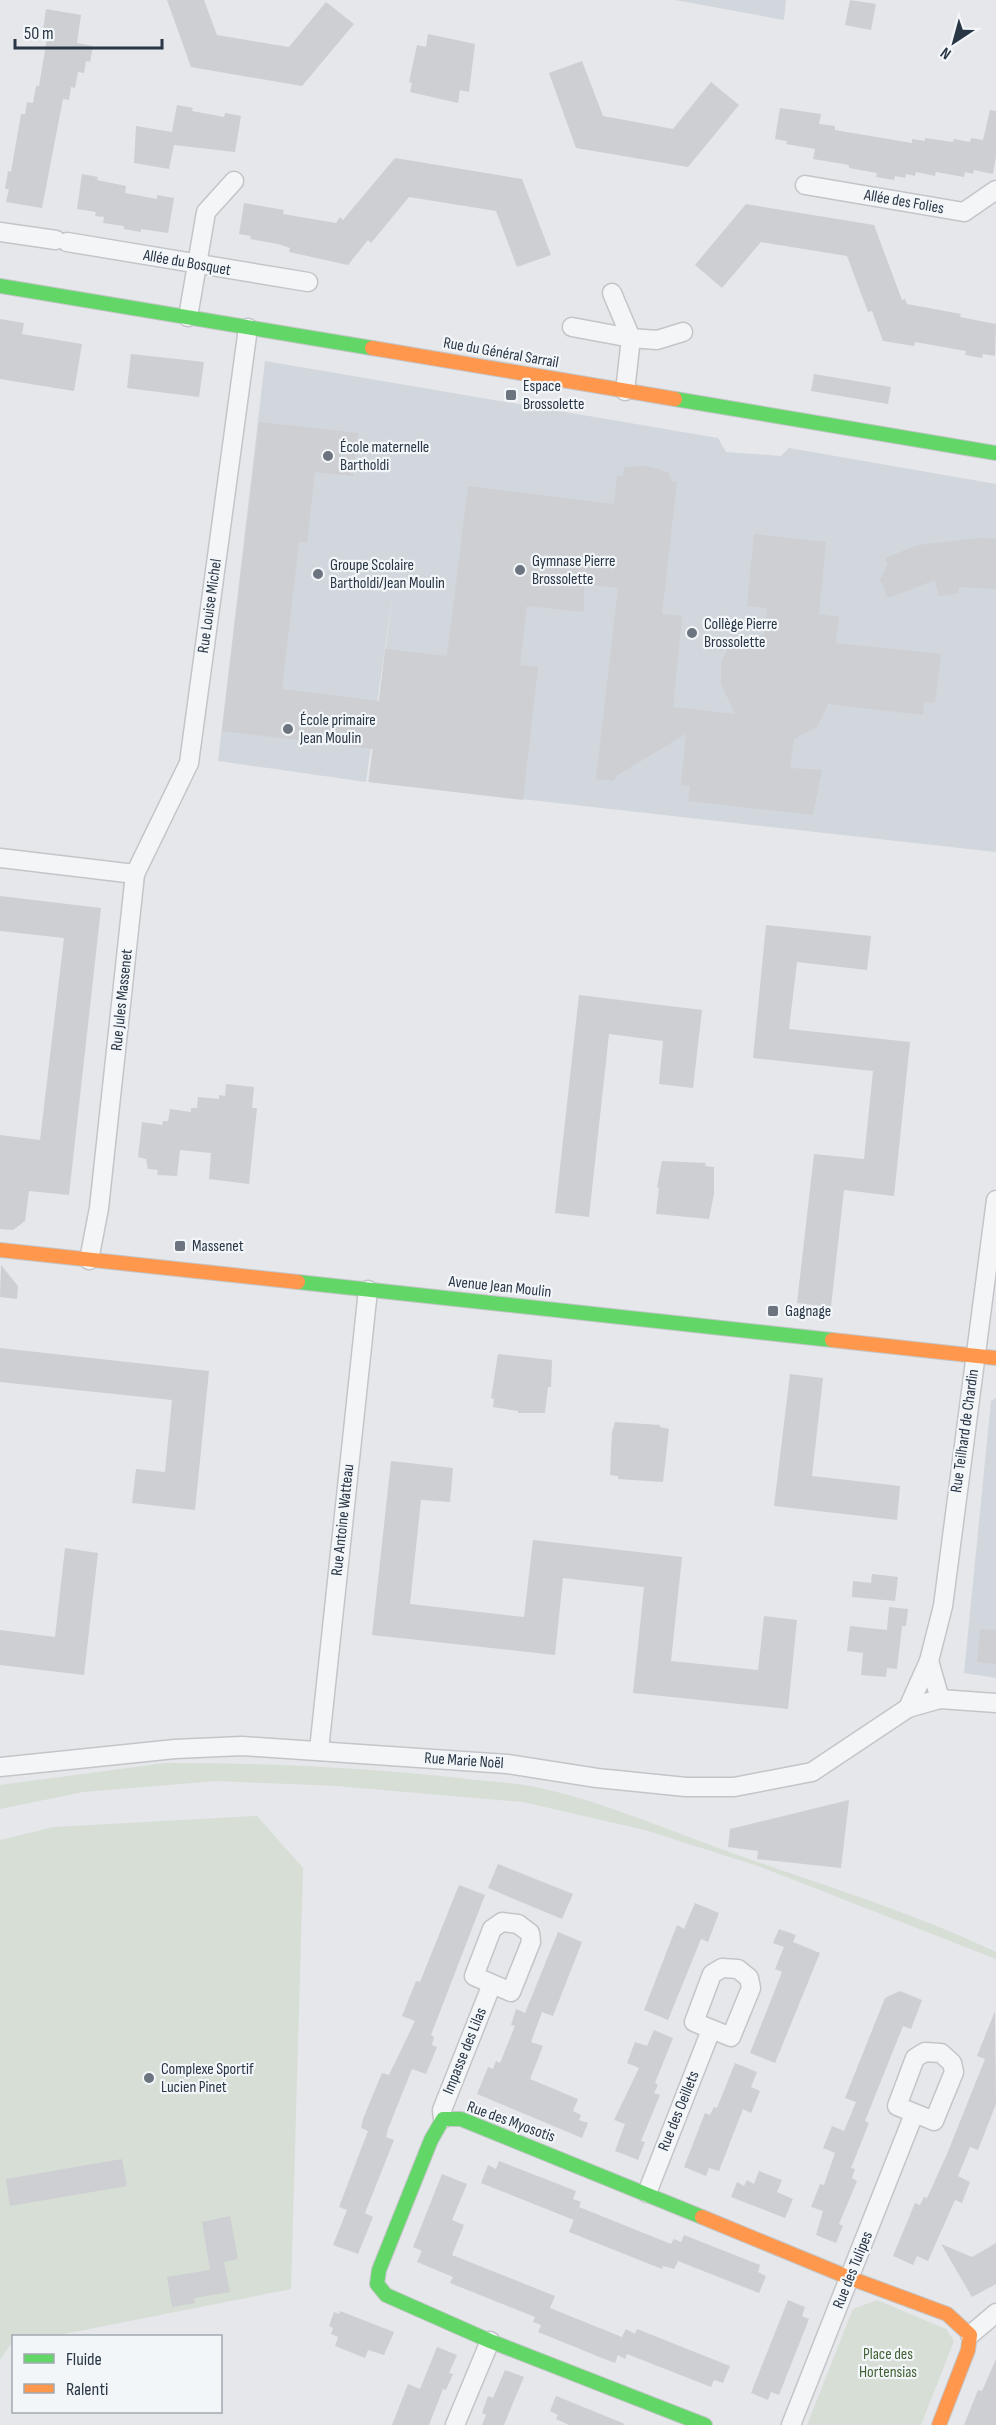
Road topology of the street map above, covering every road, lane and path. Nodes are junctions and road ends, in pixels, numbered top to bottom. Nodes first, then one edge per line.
1 (234, 181) dead end
2 (805, 185) dead end
3 (996, 190) edge
4 (0, 232) edge
5 (197, 266) junction
6 (308, 282) dead end
7 (0, 286) edge
8 (612, 293) dead end
9 (188, 317) junction
10 (572, 327) dead end
11 (248, 328) junction
12 (684, 332) dead end
13 (631, 338) junction
14 (625, 391) junction
15 (996, 453) edge
16 (0, 858) edge
17 (135, 874) junction
18 (996, 1200) edge
19 (0, 1250) edge
20 (89, 1260) junction
21 (368, 1290) junction
22 (975, 1356) junction
23 (996, 1358) edge
24 (929, 1661) junction
25 (940, 1699) junction
26 (996, 1703) edge
27 (908, 1708) junction
28 (319, 1750) junction
29 (0, 1767) edge
30 (492, 1984) dead end
31 (711, 2030) dead end
32 (914, 2114) dead end
33 (443, 2119) junction
34 (647, 2193) junction
35 (850, 2278) junction
36 (996, 2313) edge
37 (970, 2335) junction
38 (490, 2341) junction
39 (698, 2424) edge
40 (455, 2425) edge
41 (791, 2425) edge
42 (939, 2425) edge

1 - 5 street
2 - 3 street, Allée des Folies
4 - 5 street, Allée du Bosquet
5 - 6 street, Allée du Bosquet
5 - 9 street
7 - 9 street, Rue du Général Sarrail
8 - 13 street
9 - 11 street, Rue du Général Sarrail
10 - 13 street
11 - 14 street, Rue du Général Sarrail
11 - 17 street, Rue Louise Michel
12 - 13 street
13 - 14 street
14 - 15 street, Rue du Général Sarrail
16 - 17 street
17 - 20 street, Rue Jules Massenet
18 - 22 street, Rue Teilhard de Chardin
19 - 20 street, Avenue Jean Moulin
20 - 21 street, Avenue Jean Moulin
21 - 22 street, Avenue Jean Moulin
21 - 28 street, Rue Antoine Watteau
22 - 23 street, Avenue Jean Moulin
22 - 24 street, Rue Teilhard de Chardin
24 - 25 street
24 - 27 street, Rue Teilhard de Chardin
25 - 26 street
25 - 27 street
27 - 28 street, Rue Marie Noël
28 - 29 street, Rue Marie Noël
30 - 33 street, Impasse des Lilas
31 - 34 street, Rue des Oeillets
32 - 35 street, Rue des Tulipes
33 - 34 street, Rue des Myosotis
33 - 38 street, Rue des Myosotis
34 - 35 street, Rue des Myosotis
35 - 37 street, Rue des Myosotis
35 - 41 street, Rue des Tulipes
36 - 37 street
37 - 42 street
38 - 39 street, Rue des Myosotis
38 - 40 street

